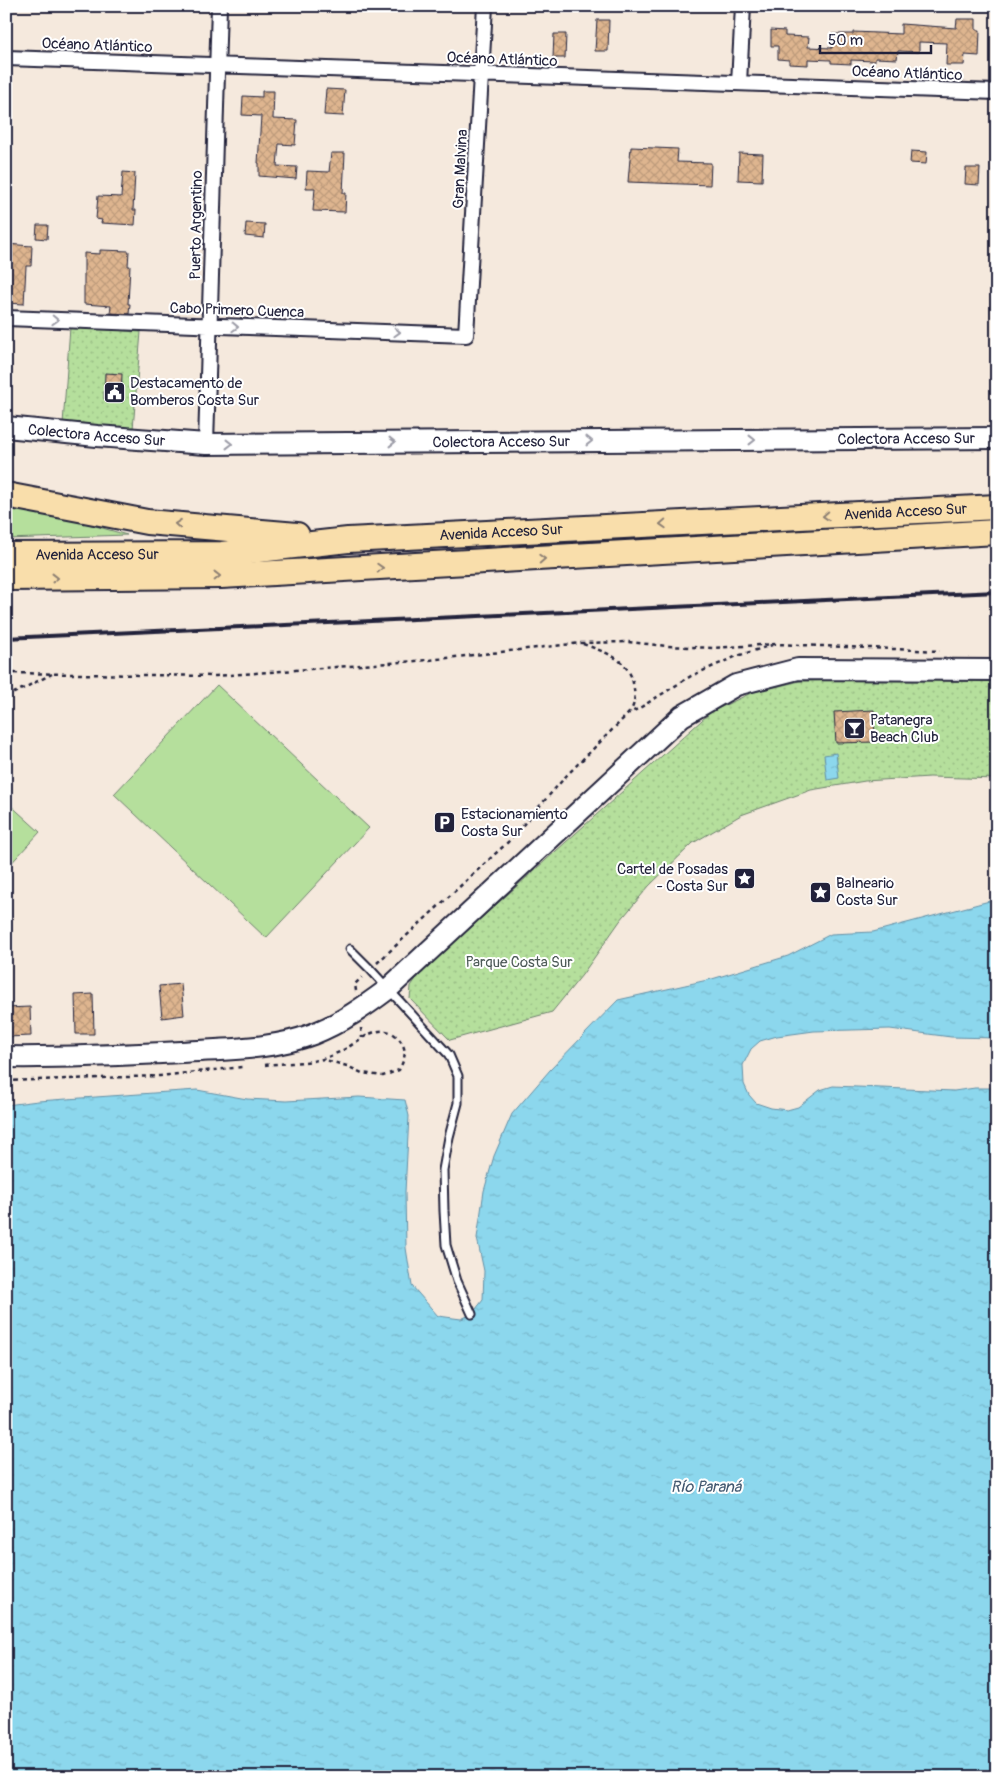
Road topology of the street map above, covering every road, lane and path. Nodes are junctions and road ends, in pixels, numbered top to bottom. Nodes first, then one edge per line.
1 (219, 6) edge
2 (485, 6) edge
3 (743, 6) edge
4 (6, 58) edge
5 (216, 65) junction
6 (482, 74) junction
7 (739, 83) junction
8 (997, 92) edge
9 (6, 318) edge
10 (210, 326) junction
11 (466, 335) joint
12 (6, 428) edge
13 (997, 438) edge
14 (206, 444) junction
15 (6, 495) edge
16 (997, 507) edge
17 (997, 532) edge
18 (348, 540) junction
19 (6, 555) edge
20 (6, 578) edge
21 (581, 643) junction
22 (776, 644) junction
23 (949, 651) dead end
24 (997, 670) edge
25 (6, 673) edge
26 (54, 674) junction
27 (6, 697) edge
28 (629, 713) junction
29 (350, 949) dead end
30 (370, 969) junction
31 (388, 989) junction
32 (360, 1011) junction
33 (362, 1038) junction
34 (6, 1057) edge
35 (322, 1059) junction
36 (264, 1065) dead end
37 (246, 1067) dead end
38 (6, 1080) edge
39 (472, 1314) dead end

1 - 5 street, Puerto Argentino
2 - 6 street, Gran Malvina
3 - 7 street
4 - 5 street, Océano Atlántico
5 - 6 street, Océano Atlántico
5 - 10 street, Puerto Argentino
6 - 7 street, Océano Atlántico
6 - 11 street, Gran Malvina
7 - 8 street, Océano Atlántico
9 -> 10 street, Cabo Primero Cuenca
10 -> 11 street, Cabo Primero Cuenca
10 - 14 street, Puerto Argentino
12 - 14 main road, Colectora Acceso Sur
14 -> 13 main road, Colectora Acceso Sur
18 -> 15 highway
16 -> 18 highway, Avenida Acceso Sur
20 -> 17 highway, Avenida Acceso Sur
18 - 19 highway, Avenida Acceso Sur
21 - 22 path
21 - 26 path
21 - 28 path
22 - 23 path
22 - 28 path
24 - 31 main road
25 - 26 path
26 - 27 path
28 - 30 path
29 - 30 lane
30 - 31 lane
30 - 32 path
31 - 32 main road
31 - 39 lane
32 - 33 path
32 - 34 main road
33 - 35 path
33 - 35 path
35 - 36 path
37 - 38 path

